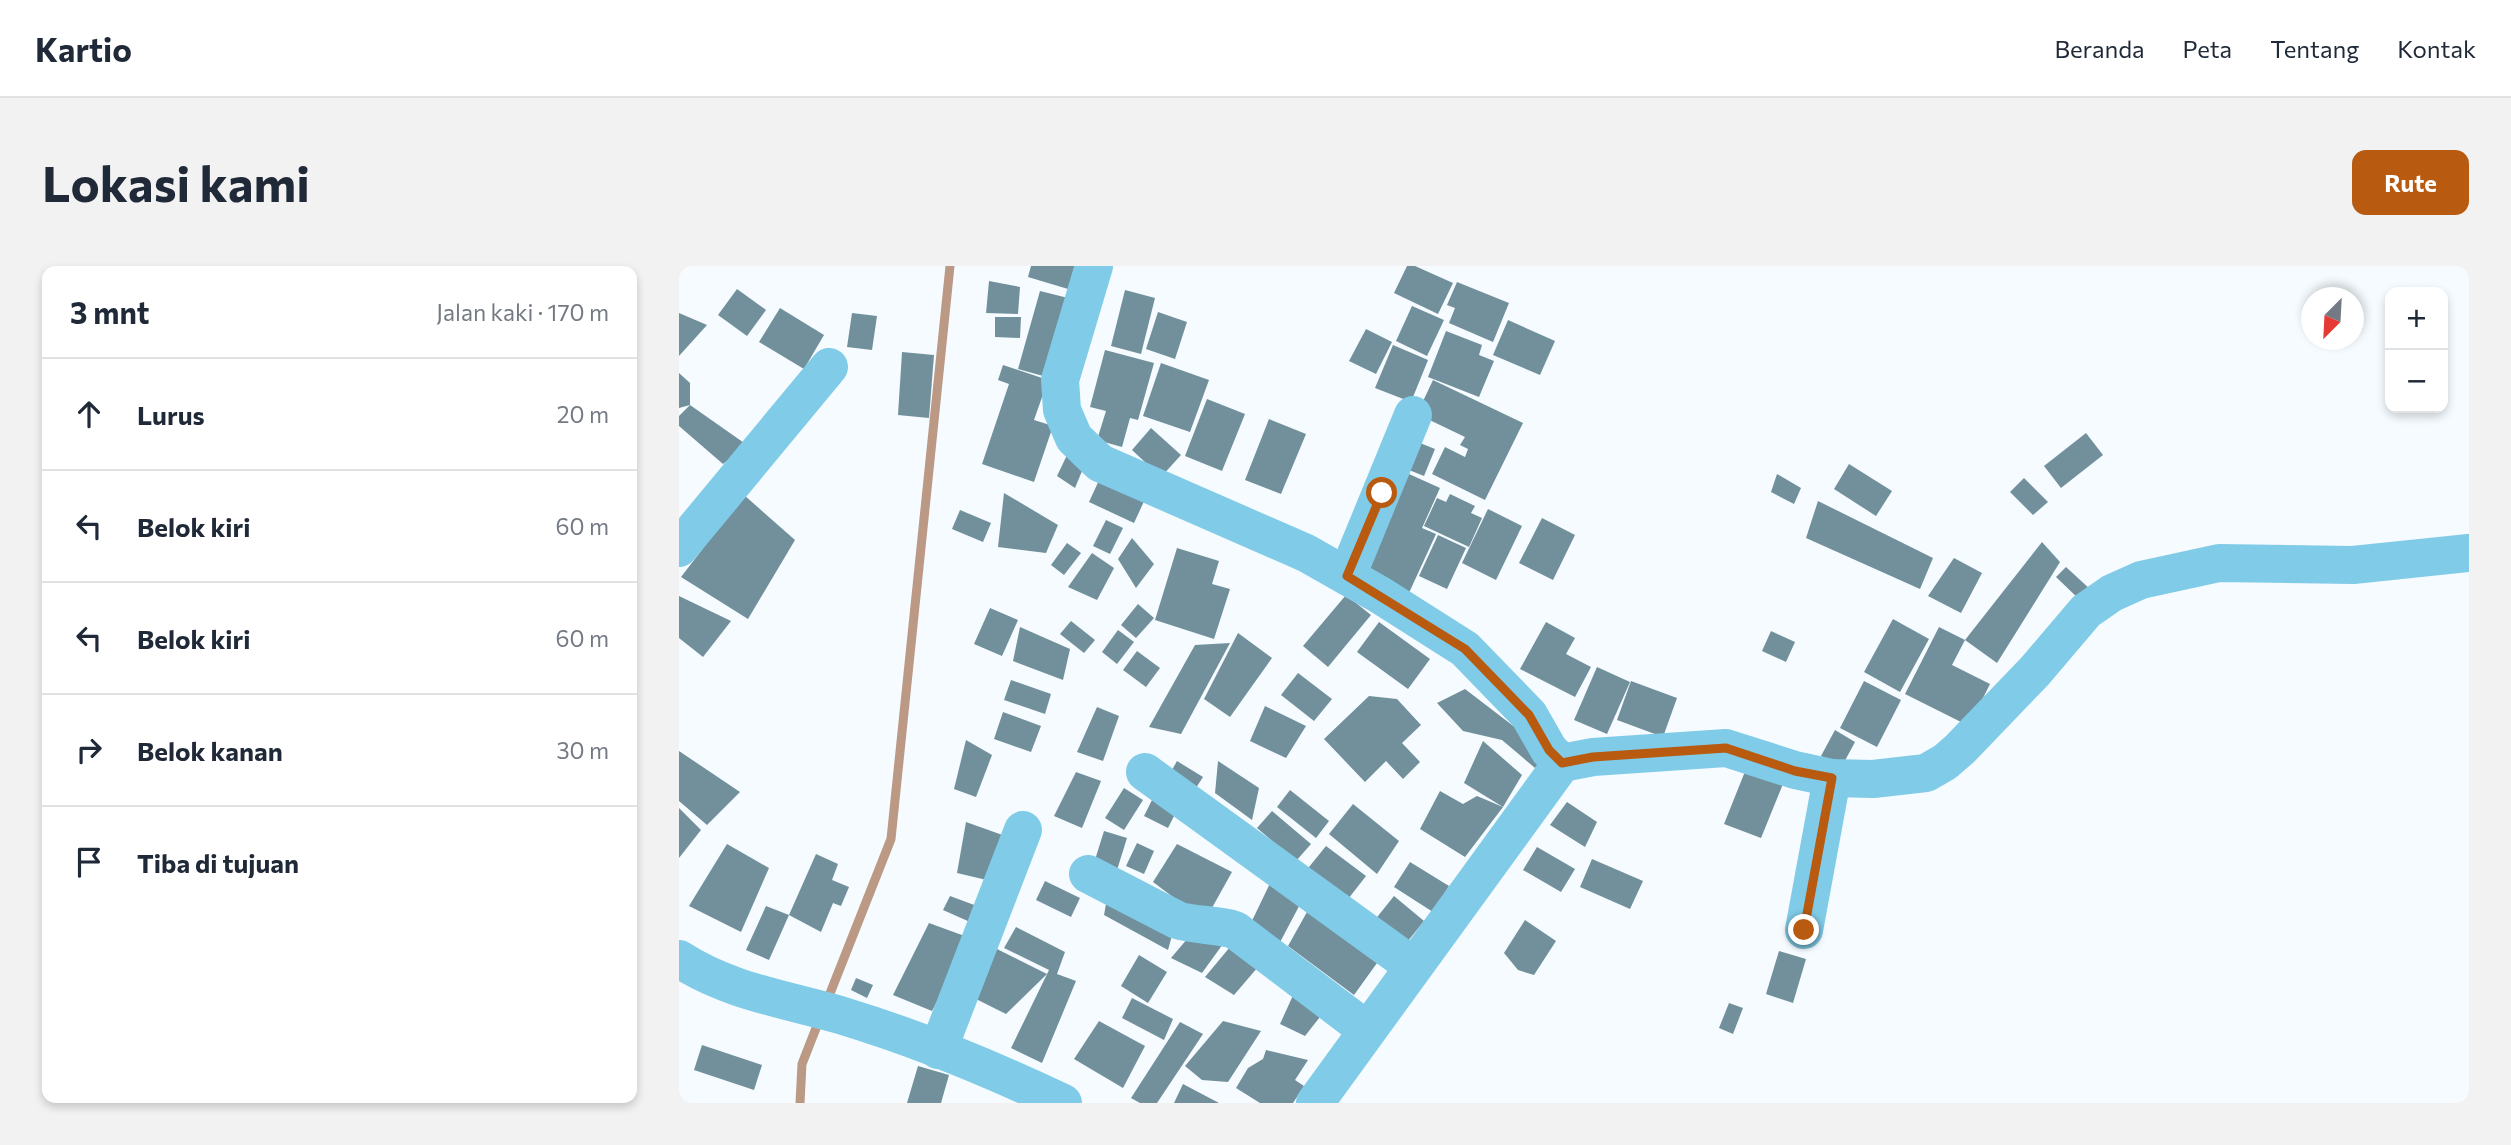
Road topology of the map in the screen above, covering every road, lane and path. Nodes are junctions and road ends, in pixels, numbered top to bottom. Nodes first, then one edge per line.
1 (1094, 266) edge
2 (829, 368) dead end
3 (1413, 415) dead end
4 (679, 548) edge
5 (2469, 553) edge
6 (1347, 576) junction
7 (1562, 763) junction
8 (1145, 772) dead end
9 (1832, 778) junction
10 (1023, 830) dead end
11 (1088, 874) dead end
12 (1804, 930) dead end
13 (679, 959) edge
14 (1413, 966) junction
15 (1367, 1030) junction
16 (938, 1050) junction
17 (1063, 1103) edge
18 (1315, 1103) edge

1 - 6 street
2 - 4 street
3 - 6 street
5 - 9 street
6 - 7 street
7 - 9 street
7 - 14 street
8 - 14 street
9 - 12 street
10 - 16 street
11 - 15 street
13 - 16 street
14 - 15 street
15 - 18 street
16 - 17 street

